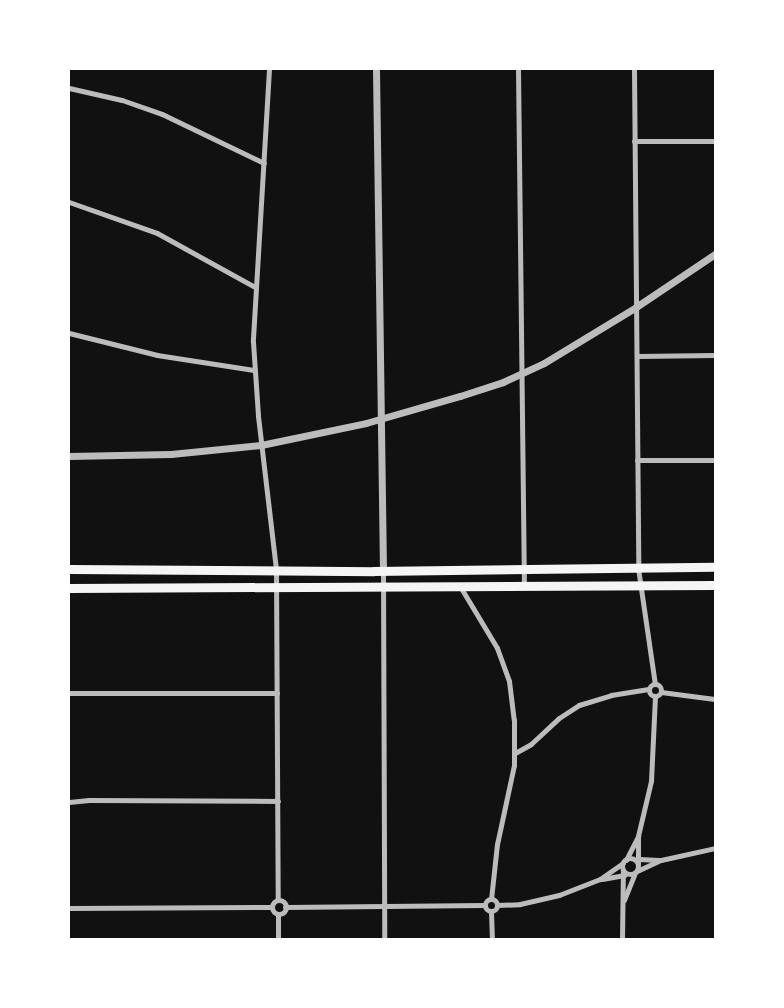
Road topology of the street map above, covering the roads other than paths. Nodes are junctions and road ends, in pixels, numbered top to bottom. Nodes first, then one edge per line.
1 (268, 69) edge
2 (376, 69) edge
3 (518, 69) edge
4 (634, 69) edge
5 (69, 88) edge
6 (634, 141) junction
7 (715, 141) edge
8 (264, 163) junction
9 (69, 202) edge
10 (715, 254) edge
11 (255, 287) junction
12 (636, 307) junction
13 (69, 333) edge
14 (715, 355) edge
15 (637, 356) junction
16 (254, 370) junction
17 (521, 374) junction
18 (381, 420) junction
19 (261, 445) junction
20 (69, 456) edge
21 (637, 460) junction
22 (715, 460) edge
23 (715, 567) edge
24 (638, 568) junction
25 (69, 569) edge
26 (524, 569) junction
27 (276, 570) junction
28 (383, 570) junction
29 (639, 585) junction
30 (715, 585) edge
31 (524, 586) junction
32 (69, 588) edge
33 (276, 588) junction
34 (383, 588) junction
35 (461, 588) junction
36 (655, 684) junction
37 (649, 689) junction
38 (661, 692) junction
39 (69, 693) edge
40 (277, 693) junction
41 (656, 697) junction
42 (715, 699) edge
43 (515, 753) junction
44 (278, 801) junction
45 (69, 802) edge
46 (638, 836) junction
47 (715, 848) edge
48 (661, 860) junction
49 (624, 861) junction
50 (637, 865) junction
51 (624, 873) junction
52 (600, 879) junction
53 (491, 899) junction
54 (278, 900) junction
55 (623, 901) junction
56 (484, 905) junction
57 (497, 905) junction
58 (272, 907) junction
59 (285, 907) junction
60 (384, 907) junction
61 (69, 908) edge
62 (491, 912) junction
63 (278, 914) junction
64 (278, 939) edge
65 (384, 939) edge
66 (492, 939) edge
67 (622, 939) edge

1 - 8 street
2 - 18 street
3 - 17 street
4 - 6 street
5 - 8 street
6 - 7 street
6 - 12 street
8 - 11 street
9 - 11 street
10 - 12 street
11 - 16 street
12 - 15 street
12 - 17 street
13 - 16 street
14 - 15 street
15 - 21 street
16 - 19 street
17 - 18 street
17 - 26 street
18 - 19 street
18 - 28 street
19 - 20 street
19 - 27 street
21 - 22 street
21 - 24 street
23 - 24 main road
24 - 26 main road
24 - 29 street
25 - 27 main road
26 - 28 main road
26 - 31 street
27 - 28 main road
27 - 33 street
28 - 34 street
29 - 30 main road
29 - 31 main road
29 - 36 street
31 - 35 main road
32 - 33 main road
33 - 34 main road
33 - 40 street
34 - 35 main road
34 - 60 street
35 - 43 street
36 - 37 street
36 - 38 street
37 - 41 street
37 - 43 street
38 - 41 street
38 - 42 street
39 - 40 street
40 - 44 street
41 - 46 street
43 - 53 street
44 - 45 street
44 - 54 street
46 - 49 street
46 - 50 street
47 - 48 street
48 - 50 street
48 - 50 street
49 - 50 street
49 - 51 street
49 - 52 street
50 - 51 street
50 - 55 street
51 - 52 street
51 - 55 street
52 - 57 street
53 - 56 street
53 - 57 street
54 - 58 street
54 - 59 street
55 - 67 street
56 - 60 street
56 - 62 street
57 - 62 street
58 - 61 street
58 - 63 street
59 - 60 street
59 - 63 street
60 - 65 street
62 - 66 street
63 - 64 street

